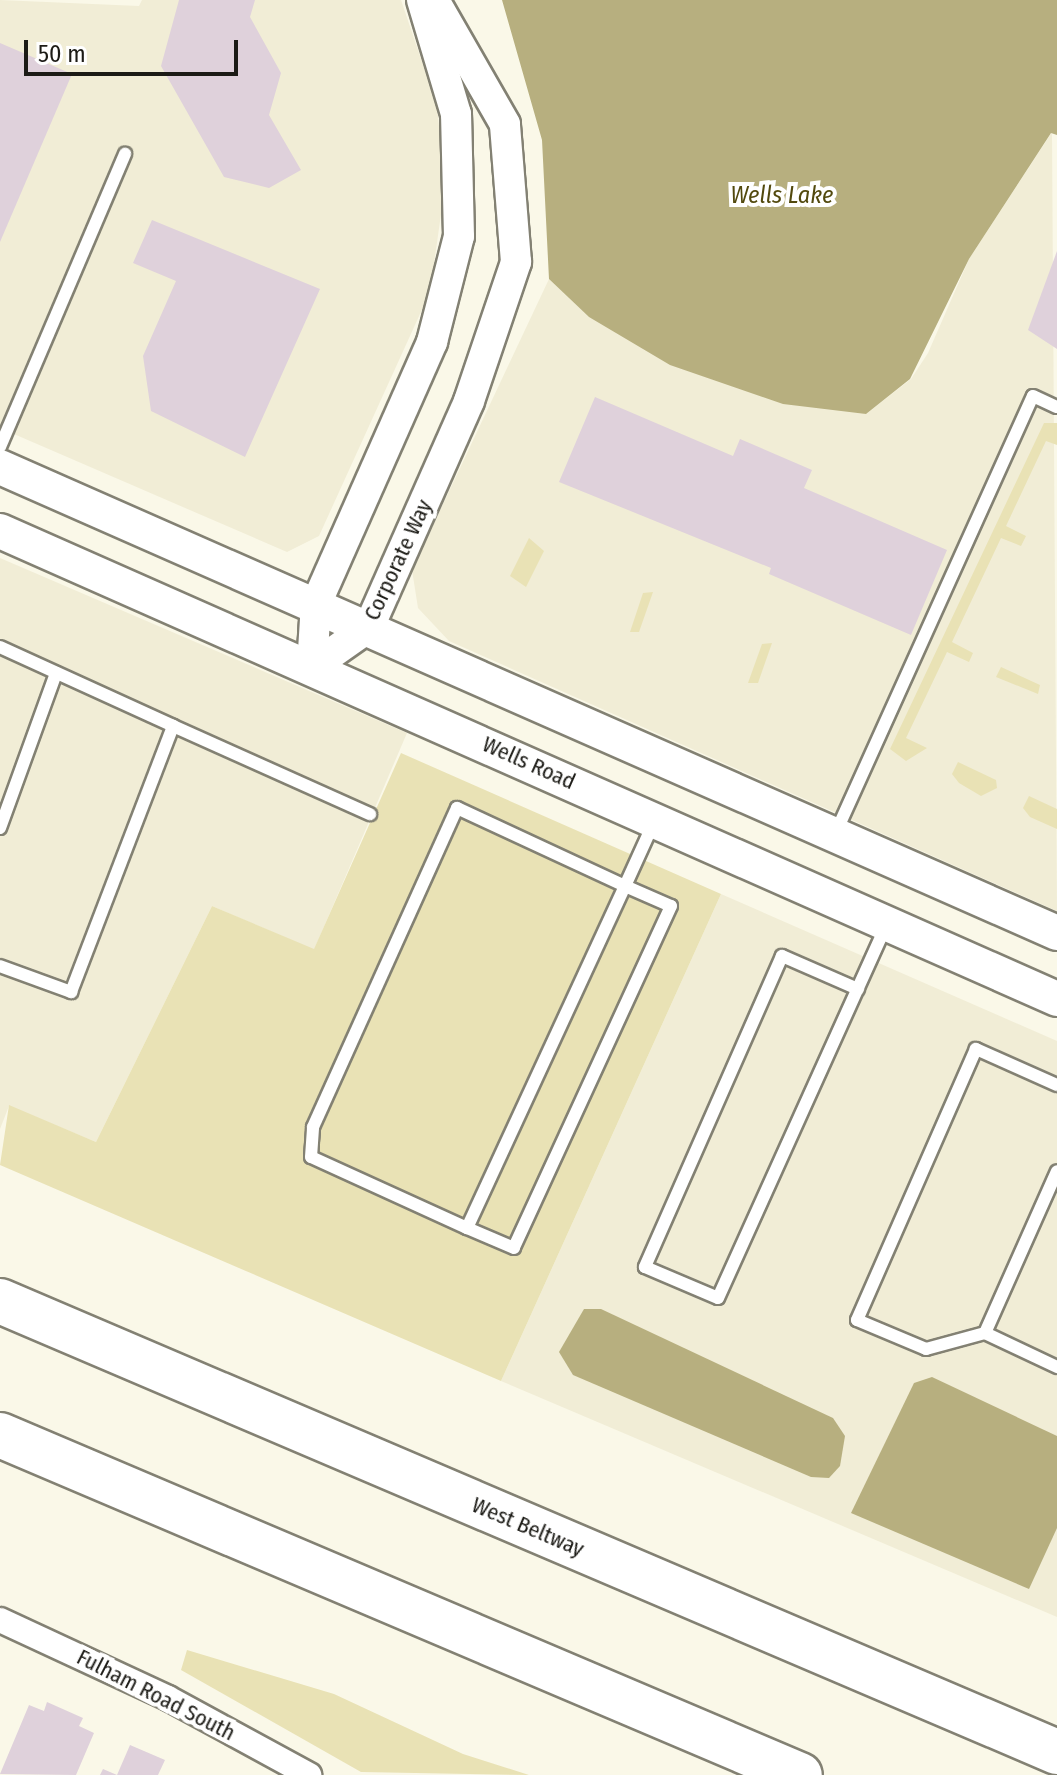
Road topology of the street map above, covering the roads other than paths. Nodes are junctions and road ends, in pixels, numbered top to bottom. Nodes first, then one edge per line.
1 (422, 0) edge
2 (434, 0) edge
3 (125, 154) dead end
4 (1057, 407) edge
5 (0, 447) edge
6 (0, 467) edge
7 (0, 531) edge
8 (316, 604) junction
9 (369, 627) junction
10 (0, 647) edge
11 (312, 667) junction
12 (56, 673) junction
13 (173, 726) junction
14 (370, 814) dead end
15 (655, 819) junction
16 (0, 828) edge
17 (836, 832) junction
18 (625, 886) junction
19 (888, 923) junction
20 (1057, 933) edge
21 (0, 966) edge
22 (858, 989) junction
23 (1057, 999) edge
24 (1057, 1085) edge
25 (1057, 1171) edge
26 (467, 1228) junction
27 (0, 1301) edge
28 (985, 1333) junction
29 (1057, 1367) edge
30 (0, 1435) edge
31 (0, 1620) edge
32 (652, 1717) junction
33 (1057, 1752) edge
34 (309, 1775) edge
35 (757, 1775) edge
36 (800, 1775) edge

1 - 8 street
2 - 9 street, Corporate Way
3 - 5 lane
4 - 17 lane
6 - 8 main road
7 - 11 main road, Wells Road
8 - 9 main road
8 - 11 street
9 - 11 street, Corporate Way
9 - 17 main road
10 - 12 lane
11 - 15 main road, Wells Road
12 - 13 lane
12 - 16 lane
13 - 14 lane
13 - 21 lane
15 - 18 lane
15 - 19 main road, Wells Road
17 - 20 main road
18 - 26 lane
18 - 26 lane
18 - 26 lane
19 - 22 lane
19 - 23 main road, Wells Road
22 - 22 lane
24 - 28 lane
25 - 28 lane
27 - 33 highway, West Beltway
28 - 29 lane
30 - 32 highway
31 - 34 street, Fulham Road South
32 - 35 highway
32 - 36 highway

